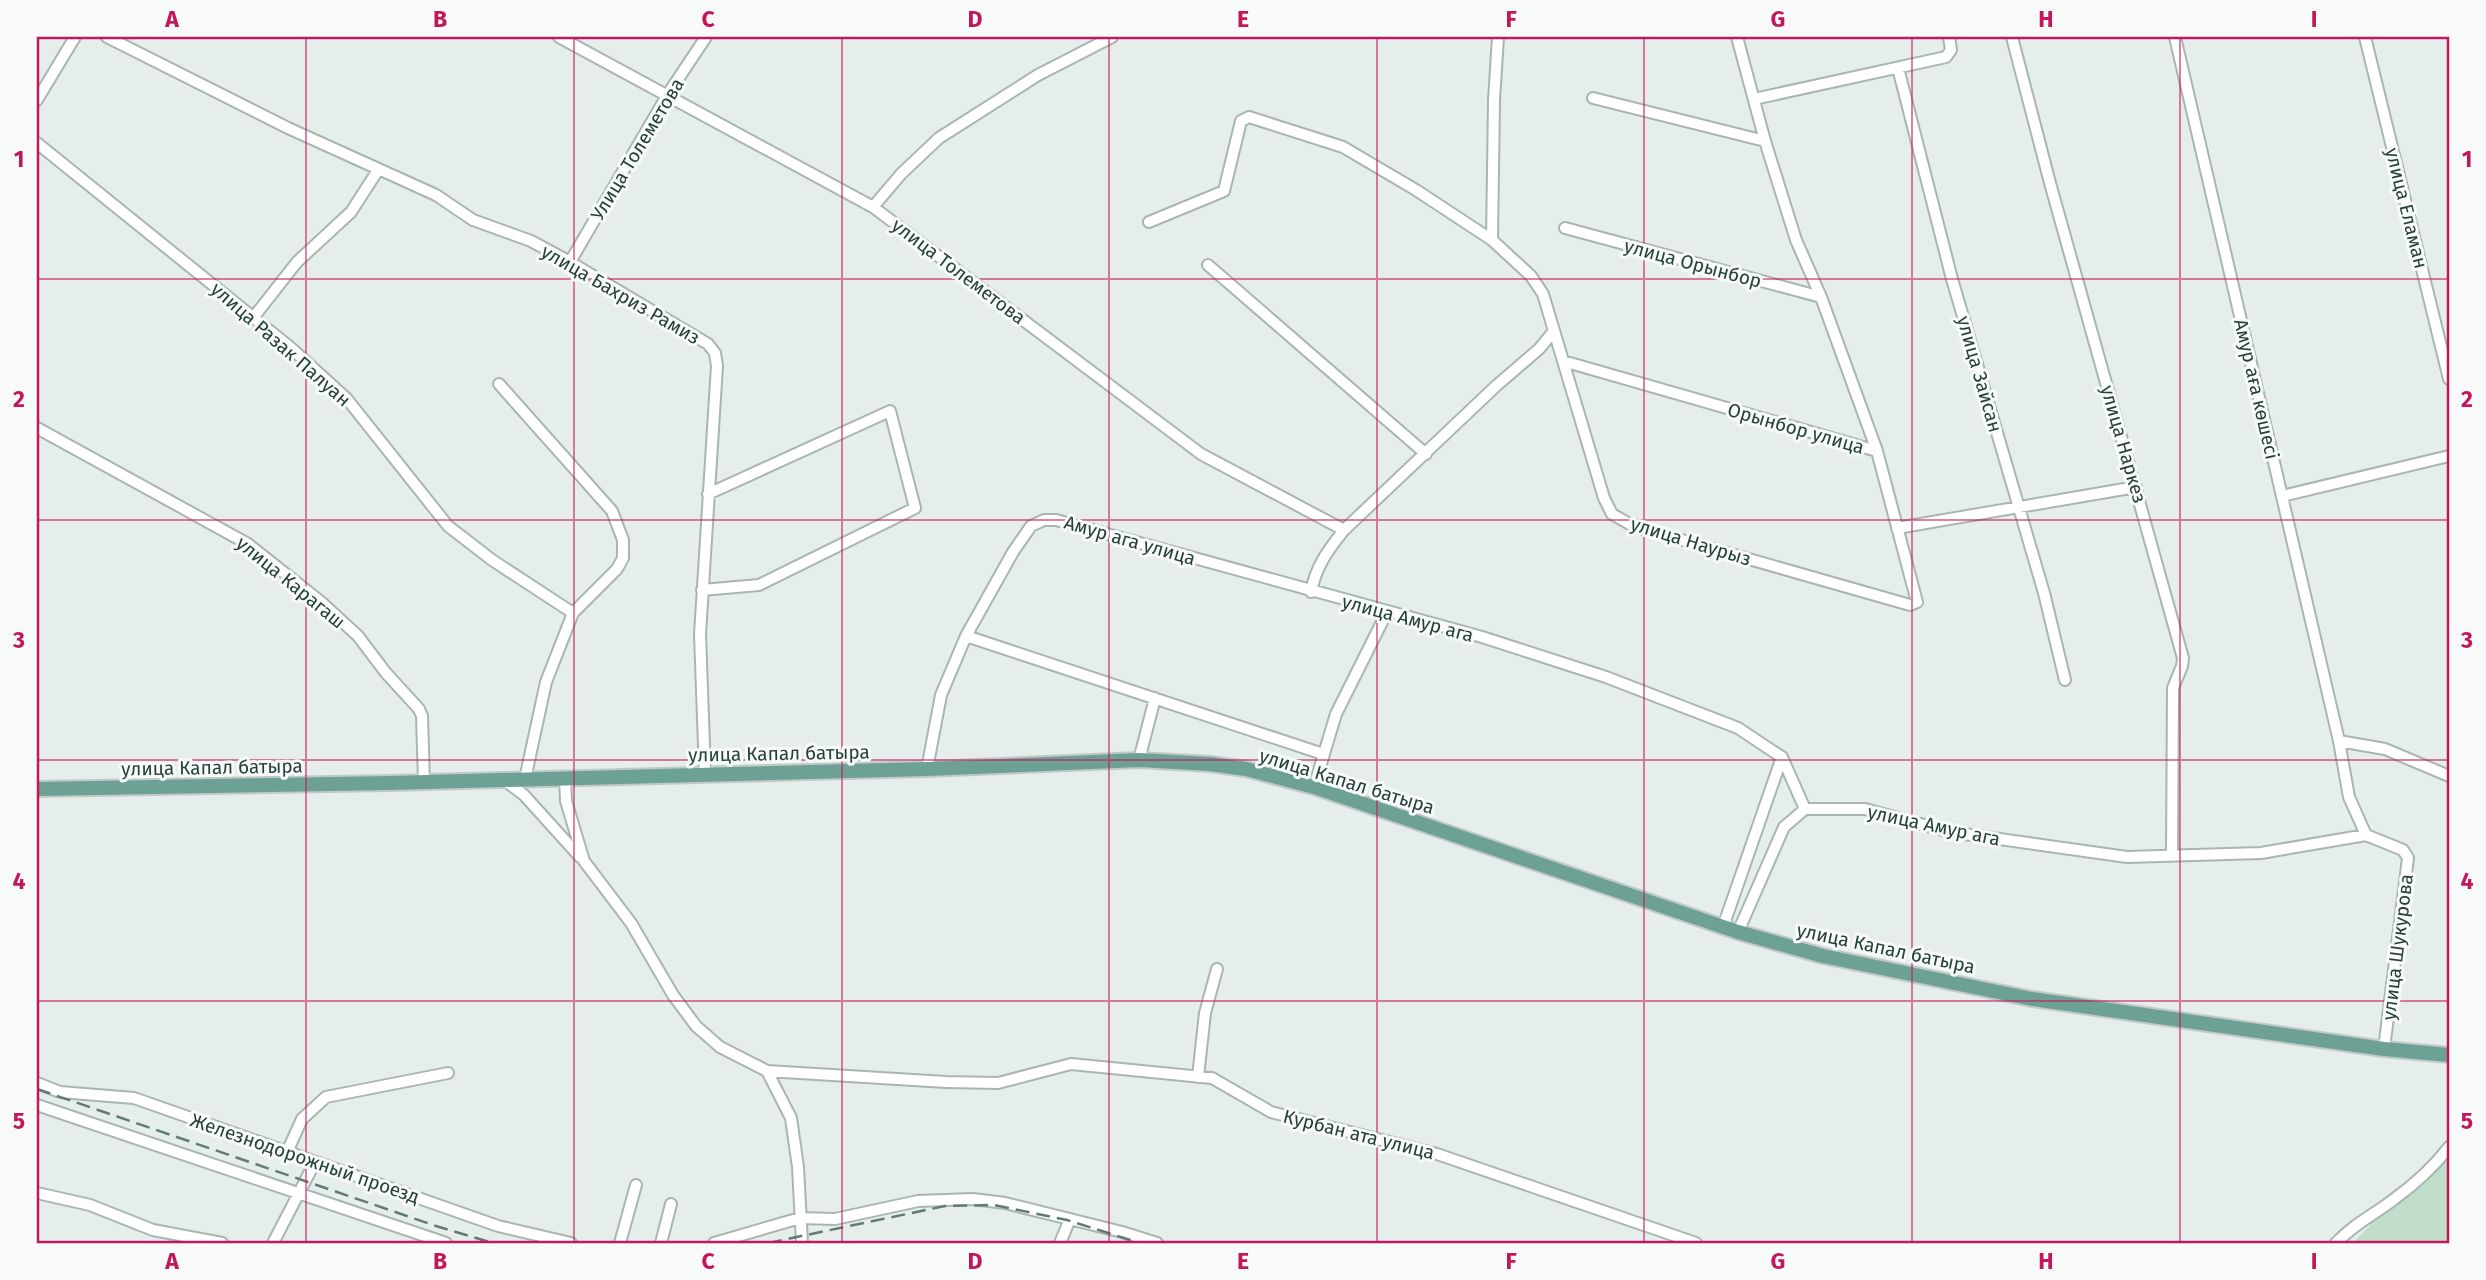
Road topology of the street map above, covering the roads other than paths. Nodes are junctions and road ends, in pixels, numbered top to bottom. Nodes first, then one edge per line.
1 (75, 37) edge
2 (107, 37) edge
3 (559, 37) edge
4 (706, 37) edge
5 (1112, 37) edge
6 (1498, 37) edge
7 (1737, 37) edge
8 (1950, 37) edge
9 (2012, 37) edge
10 (2175, 37) edge
11 (2365, 37) edge
12 (1097, 39) edge
13 (1898, 68) junction
14 (668, 94) junction
15 (1593, 98) dead end
16 (1754, 99) junction
17 (37, 100) edge
18 (1765, 141) junction
19 (37, 143) edge
20 (378, 170) junction
21 (873, 207) junction
22 (1149, 222) dead end
23 (1565, 228) dead end
24 (1492, 240) junction
25 (570, 262) junction
26 (1208, 265) dead end
27 (1821, 297) junction
28 (253, 318) junction
29 (1554, 331) junction
30 (1563, 361) junction
31 (2449, 379) edge
32 (499, 384) dead end
33 (37, 428) edge
34 (1877, 451) junction
35 (1426, 454) junction
36 (2449, 456) edge
37 (2136, 487) junction
38 (708, 494) junction
39 (2283, 496) junction
40 (2019, 509) junction
41 (1897, 528) junction
42 (1344, 530) junction
43 (702, 590) junction
44 (1311, 592) junction
45 (1916, 604) joint
46 (1387, 612) junction
47 (573, 613) junction
48 (966, 636) junction
49 (2065, 680) dead end
50 (1155, 698) junction
51 (2339, 741) junction
52 (1324, 754) junction
53 (1782, 757) junction
54 (1139, 761) junction
55 (927, 769) junction
56 (705, 774) junction
57 (2449, 776) edge
58 (565, 778) junction
59 (525, 779) junction
60 (504, 780) junction
61 (424, 782) junction
62 (1314, 788) junction
63 (37, 789) edge
64 (1805, 808) junction
65 (2366, 835) junction
66 (2172, 856) junction
67 (584, 862) junction
68 (1723, 927) junction
69 (1738, 932) junction
70 (1217, 970) dead end
71 (2384, 1049) junction
72 (2449, 1055) edge
73 (767, 1071) junction
74 (448, 1073) dead end
75 (1198, 1077) junction
76 (37, 1083) edge
77 (37, 1105) edge
78 (2449, 1147) edge
79 (287, 1152) junction
80 (315, 1162) junction
81 (636, 1185) dead end
82 (37, 1193) edge
83 (299, 1194) junction
84 (671, 1204) dead end
85 (800, 1218) junction
86 (1070, 1219) junction
87 (278, 1241) edge
88 (222, 1243) edge
89 (446, 1243) edge
90 (571, 1243) edge
91 (620, 1243) edge
92 (661, 1243) edge
93 (714, 1243) edge
94 (802, 1243) edge
95 (1060, 1243) edge
96 (1157, 1243) edge
97 (1696, 1243) edge
98 (2336, 1243) edge

1 - 17 street
2 - 20 street, улица Бахриз Рамиз
3 - 14 street, улица Толеметова
4 - 14 street, Улица Толеметова
5 - 12 street
6 - 24 street
7 - 16 street
8 - 13 street
9 - 37 street, улица Наркез
10 - 39 street, Амур аға көшесі
11 - 31 street, улица Еламан
12 - 21 street
13 - 16 street
13 - 40 street, улица Зайсан
14 - 21 street, улица Толеметова
14 - 25 street, Улица Толеметова
15 - 18 street
16 - 18 street
18 - 27 street
19 - 28 street, улица Разак Палуан
20 - 25 street, улица Бахриз Рамиз
20 - 28 street
21 - 42 street, улица Толеметова
22 - 24 street, улица Наурыз
23 - 27 street, улица Орынбор
24 - 29 street, улица Наурыз
25 - 38 street, улица Бахриз Рамиз
26 - 35 street
27 - 34 street
28 - 47 street, улица Разак Палуан
29 - 30 street, улица Наурыз
29 - 35 street
30 - 34 street, Орынбор улица
30 - 45 street, улица Наурыз
32 - 47 street
33 - 61 street, улица Карагаш
34 - 41 street, Орынбор улица
35 - 42 street
36 - 39 street
37 - 40 street
37 - 66 street, улица Наркез
38 - 43 street, улица Бахриз Рамиз
38 - 43 street
39 - 51 street, Амур аға көшесі
40 - 41 street
40 - 49 street, улица Зайсан
41 - 45 street, Орынбор улица
42 - 44 street
43 - 56 street, улица Бахриз Рамиз
44 - 46 street, улица Амур ага
44 - 48 street, Амур ага улица
46 - 52 street
46 - 53 street, улица Амур ага
47 - 59 street
48 - 50 street
48 - 55 street
50 - 52 street
50 - 54 street
51 - 57 street
51 - 65 street
52 - 62 street
53 - 64 street
53 - 68 street
54 - 55 main road, улица Капал батыра
54 - 62 main road, улица Капал батыра
55 - 56 main road, улица Капал батыра
56 - 58 main road, улица Капал батыра
58 - 59 main road, улица Капал батыра
58 - 67 street
59 - 60 main road, улица Капал батыра
60 - 61 main road, улица Капал батыра
60 - 67 street
61 - 63 main road, улица Капал батыра
62 - 68 main road, улица Капал батыра
64 - 66 street, улица Амур ага
64 - 69 street
65 - 66 street, улица Амур ага
65 - 71 street, улица Шукурова
67 - 73 street
68 - 69 main road, улица Капал батыра
69 - 71 main road, улица Капал батыра
70 - 75 street
71 - 72 main road, улица Капал батыра
73 - 75 street, Курбан ата улица
73 - 85 street
74 - 79 street
75 - 97 street, Курбан ата улица
76 - 79 street, Железнодорожный проезд
77 - 83 street
78 - 98 street
79 - 80 street, Железнодорожный проезд
80 - 83 street
80 - 90 street, Железнодорожный проезд
81 - 91 street
82 - 88 street
83 - 87 street
83 - 89 street
84 - 92 street
85 - 86 street
85 - 93 street
85 - 94 street
86 - 95 street
86 - 96 street

